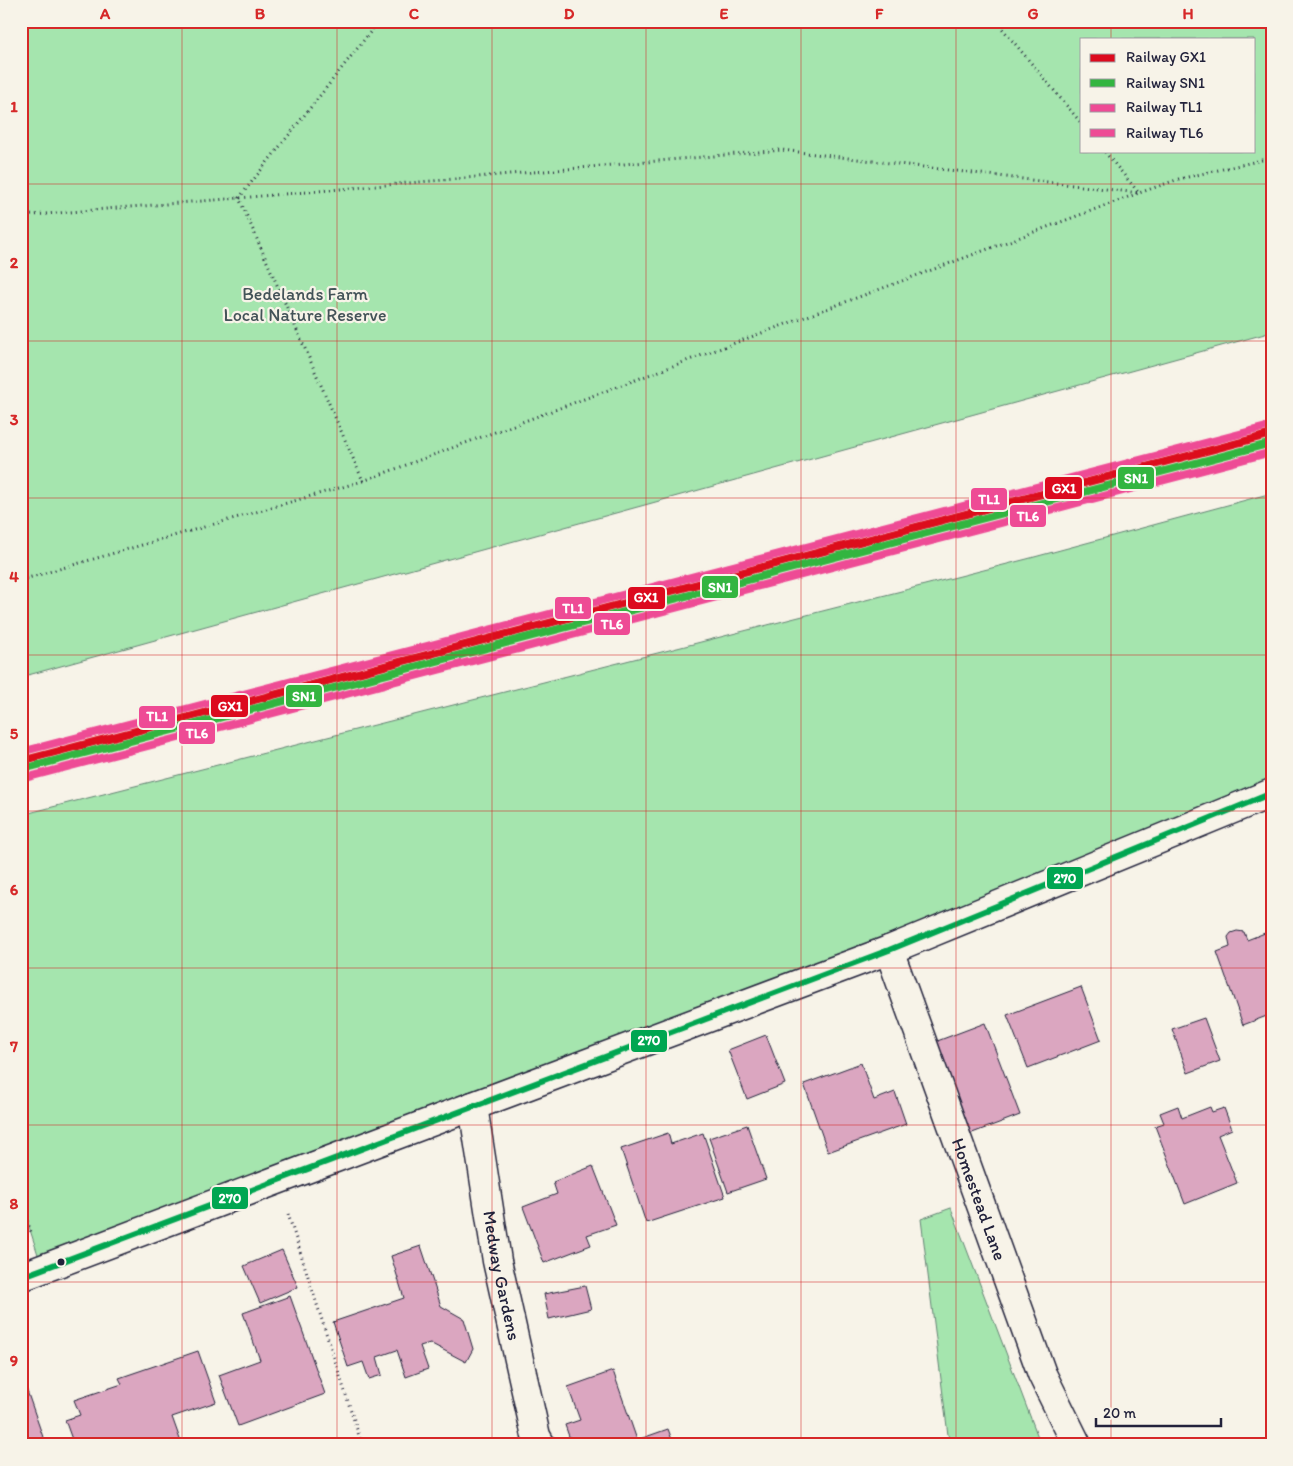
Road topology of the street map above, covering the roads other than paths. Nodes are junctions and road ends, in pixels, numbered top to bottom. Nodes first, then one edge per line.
1 (1272, 793) edge
2 (889, 950) junction
3 (473, 1106) junction
4 (21, 1277) edge
5 (541, 1445) edge
6 (1077, 1445) edge

1 - 2 street
2 - 3 street
2 - 6 street, Homestead Lane
3 - 4 street
3 - 5 street, Medway Gardens

